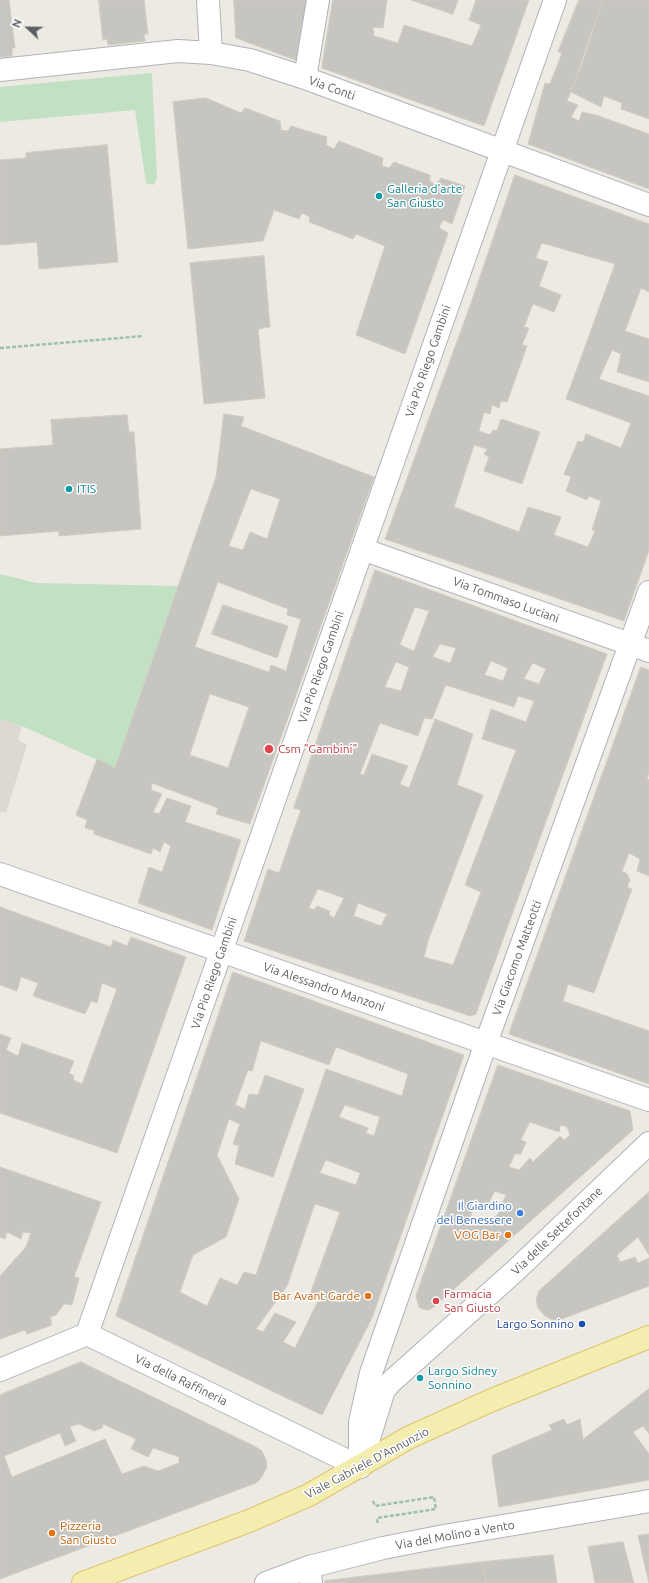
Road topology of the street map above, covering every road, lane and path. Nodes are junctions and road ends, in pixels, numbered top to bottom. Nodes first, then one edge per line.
1 (208, 0) edge
2 (318, 0) edge
3 (554, 0) edge
4 (211, 53) junction
5 (0, 70) edge
6 (305, 78) junction
7 (502, 152) junction
8 (649, 205) edge
9 (143, 336) dead end
10 (0, 348) edge
11 (362, 549) junction
12 (649, 592) edge
13 (640, 647) edge
14 (0, 874) edge
15 (222, 951) junction
16 (486, 1043) junction
17 (649, 1100) edge
18 (649, 1143) edge
19 (87, 1334) junction
20 (649, 1337) edge
21 (0, 1370) edge
22 (360, 1467) junction
23 (373, 1501) dead end
24 (649, 1501) edge
25 (377, 1518) dead end
26 (310, 1575) edge
27 (83, 1583) edge
28 (266, 1583) edge

1 - 4 street
2 - 6 street
3 - 7 street, Via Pio Riego Gambini
4 - 5 street, Via Conti
4 - 6 street, Via Conti
6 - 7 street, Via Conti
7 - 8 street, Via Conti
7 - 11 street, Via Pio Riego Gambini
9 - 10 path
11 - 13 street, Via Tommaso Luciani
11 - 15 street, Via Pio Riego Gambini
12 - 13 street, Via Giacomo Matteotti
13 - 16 street, Via Giacomo Matteotti
14 - 15 street, Via Alessandro Manzoni
15 - 16 street, Via Alessandro Manzoni
15 - 19 street, Via Pio Riego Gambini
16 - 17 street, Via Alessandro Manzoni
16 - 22 street, Via Giacomo Matteotti
18 - 22 street, Via delle Settefontane
19 - 21 street
19 - 22 street, Via della Raffineria
20 - 22 main road, Viale Gabriele D'Annunzio
22 - 27 main road, Viale Gabriele D'Annunzio
23 - 25 path
24 - 26 street, Via del Molino a Vento
26 - 28 street, Via del Molino a Vento

